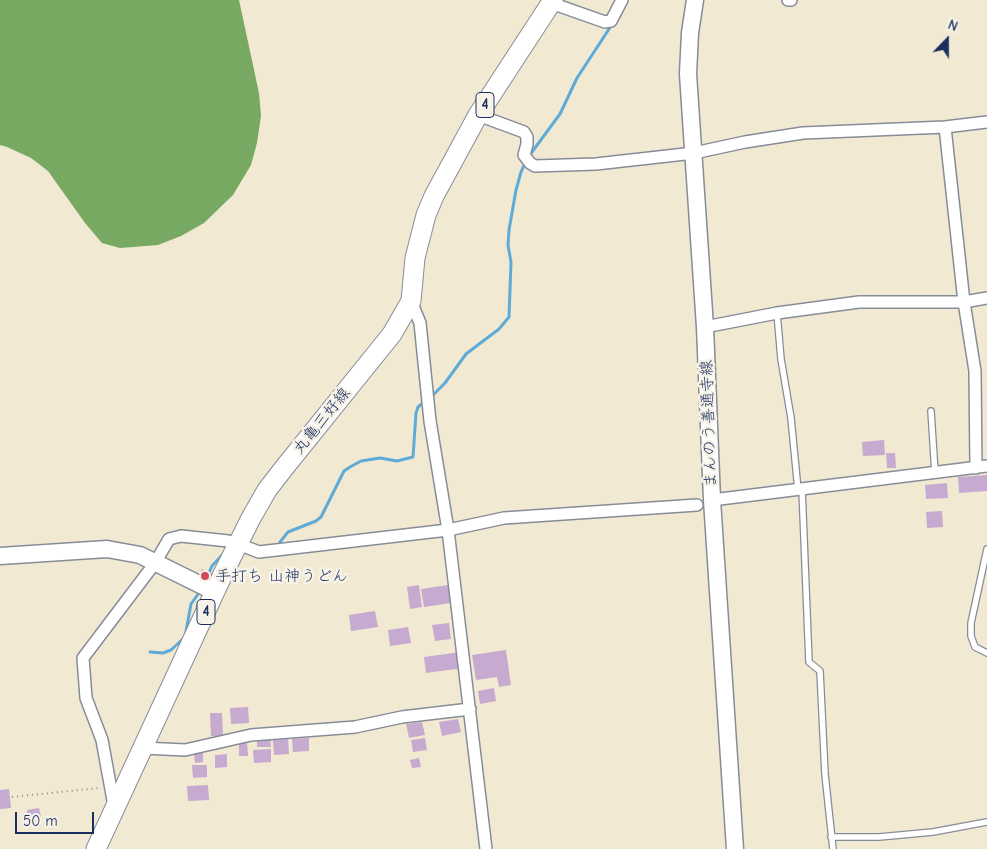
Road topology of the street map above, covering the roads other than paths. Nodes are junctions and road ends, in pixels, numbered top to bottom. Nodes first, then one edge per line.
1 (622, 0) edge
2 (695, 0) edge
3 (552, 1) edge
4 (478, 116) junction
5 (987, 122) edge
6 (945, 127) junction
7 (694, 153) junction
8 (987, 298) edge
9 (410, 301) junction
10 (964, 302) junction
11 (777, 313) junction
12 (705, 327) junction
13 (931, 411) dead end
14 (982, 467) edge
15 (935, 473) junction
16 (800, 489) junction
17 (705, 503) junction
18 (448, 530) junction
19 (238, 544) junction
20 (987, 549) edge
21 (0, 556) edge
22 (155, 562) junction
23 (207, 588) junction
24 (987, 652) edge
25 (470, 709) junction
26 (143, 748) junction
27 (114, 809) junction
28 (987, 822) edge
29 (831, 837) junction
30 (96, 849) edge
31 (486, 849) edge
32 (735, 849) edge
33 (833, 849) edge

1 - 3 street
2 - 7 main road, まんのう善通寺線
3 - 4 main road, 丸亀三好線 / 4
4 - 7 street
4 - 9 main road, 丸亀三好線 / 4
5 - 6 street
6 - 7 street
6 - 10 street
7 - 12 main road, まんのう善通寺線
8 - 10 street
9 - 18 street
9 - 19 main road, 丸亀三好線 / 4
10 - 11 street
10 - 14 street
11 - 12 street
11 - 16 lane
12 - 17 main road, まんのう善通寺線
13 - 15 lane
14 - 15 street
15 - 16 street
16 - 17 street
16 - 29 lane
17 - 18 street
17 - 32 main road, まんのう善通寺線
18 - 19 street
18 - 25 street
19 - 22 street
19 - 23 main road, 丸亀三好線 / 4
20 - 24 lane
21 - 22 main road
22 - 23 main road
22 - 27 street
23 - 26 main road, 丸亀三好線 / 4
25 - 26 street
25 - 31 street
26 - 27 main road, 丸亀三好線 / 4
27 - 30 main road, 丸亀三好線 / 4
28 - 29 lane
29 - 33 lane

